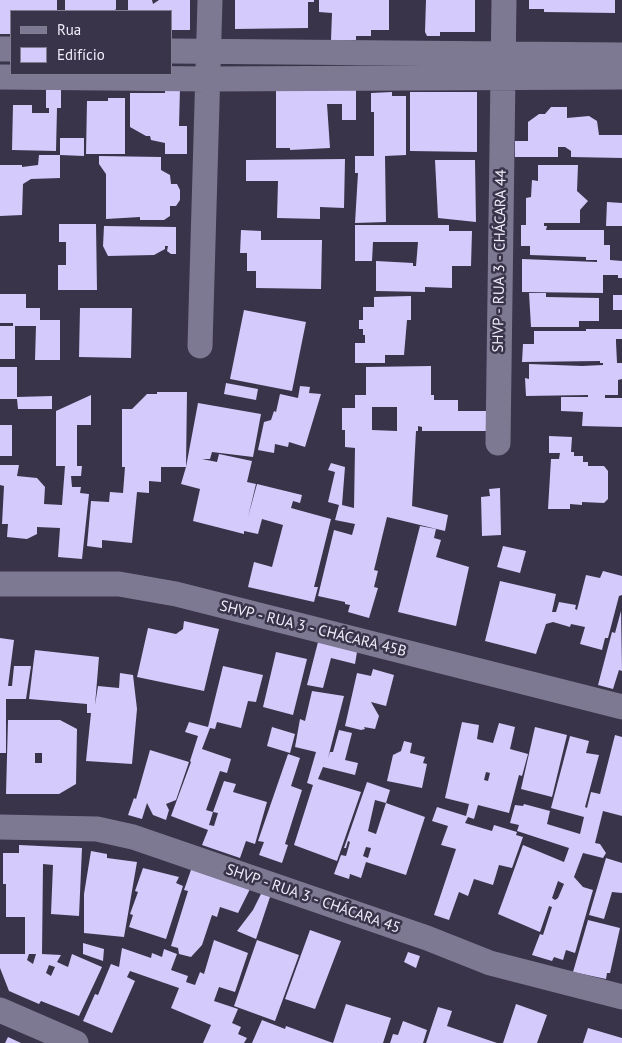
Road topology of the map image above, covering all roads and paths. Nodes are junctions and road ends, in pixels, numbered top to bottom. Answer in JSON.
{"nodes":[{"id":1,"x":210,"y":0,"type":"edge"},
{"id":2,"x":504,"y":0,"type":"edge"},
{"id":3,"x":172,"y":51,"type":"edge"},
{"id":4,"x":210,"y":51,"type":"junction"},
{"id":5,"x":503,"y":52,"type":"junction"},
{"id":6,"x":622,"y":55,"type":"edge"},
{"id":7,"x":0,"y":77,"type":"edge"},
{"id":8,"x":622,"y":77,"type":"edge"},
{"id":9,"x":208,"y":79,"type":"junction"},
{"id":10,"x":502,"y":79,"type":"junction"},
{"id":11,"x":200,"y":346,"type":"dead end"},
{"id":12,"x":498,"y":444,"type":"dead end"},
{"id":13,"x":0,"y":584,"type":"edge"},
{"id":14,"x":622,"y":707,"type":"edge"},
{"id":15,"x":0,"y":827,"type":"edge"},
{"id":16,"x":622,"y":997,"type":"edge"},
{"id":17,"x":0,"y":1010,"type":"edge"},
{"id":18,"x":76,"y":1043,"type":"edge"}],
"edges":[{"from":1,"to":4,"type":"street"},
{"from":2,"to":5,"type":"street","name":"SHVP - RUA 3 - CHÁCARA 44"},
{"from":3,"to":4,"type":"street"},
{"from":4,"to":5,"type":"street"},
{"from":4,"to":9,"type":"street"},
{"from":5,"to":6,"type":"street"},
{"from":5,"to":10,"type":"street","name":"SHVP - RUA 3 - CHÁCARA 44"},
{"from":7,"to":9,"type":"street"},
{"from":8,"to":10,"type":"street"},
{"from":9,"to":10,"type":"street"},
{"from":9,"to":11,"type":"street"},
{"from":10,"to":12,"type":"street","name":"SHVP - RUA 3 - CHÁCARA 44"},
{"from":13,"to":14,"type":"street","name":"SHVP - RUA 3 - CHÁCARA 45B"},
{"from":15,"to":16,"type":"street","name":"SHVP - RUA 3 - CHÁCARA 45"},
{"from":17,"to":18,"type":"street"}]}
